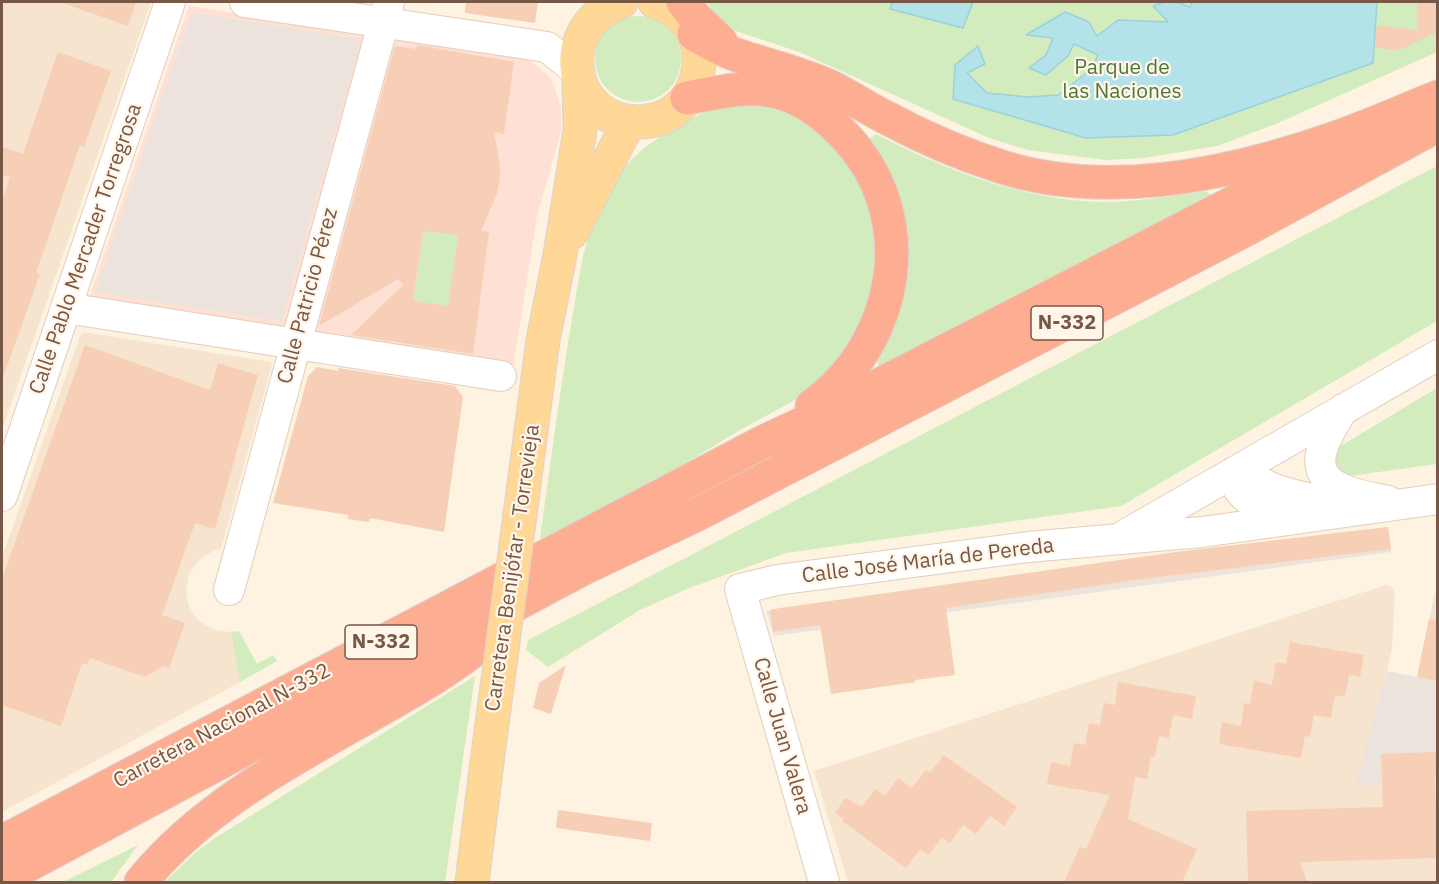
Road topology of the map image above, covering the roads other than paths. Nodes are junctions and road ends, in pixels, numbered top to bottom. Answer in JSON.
{"nodes":[{"id":1,"x":170,"y":2,"type":"edge"},
{"id":2,"x":245,"y":2,"type":"edge"},
{"id":3,"x":670,"y":3,"type":"edge"},
{"id":4,"x":609,"y":7,"type":"edge"},
{"id":5,"x":386,"y":12,"type":"edge"},
{"id":6,"x":694,"y":34,"type":"junction"},
{"id":7,"x":547,"y":47,"type":"junction"},
{"id":8,"x":742,"y":57,"type":"junction"},
{"id":9,"x":578,"y":76,"type":"junction"},
{"id":10,"x":1437,"y":97,"type":"edge"},
{"id":11,"x":687,"y":98,"type":"junction"},
{"id":12,"x":1437,"y":113,"type":"edge"},
{"id":13,"x":629,"y":122,"type":"junction"},
{"id":14,"x":1437,"y":125,"type":"edge"},
{"id":15,"x":560,"y":255,"type":"junction"},
{"id":16,"x":66,"y":308,"type":"junction"},
{"id":17,"x":295,"y":344,"type":"junction"},
{"id":18,"x":1437,"y":355,"type":"edge"},
{"id":19,"x":501,"y":376,"type":"dead end"},
{"id":20,"x":1343,"y":409,"type":"junction"},
{"id":21,"x":761,"y":443,"type":"junction"},
{"id":22,"x":1239,"y":469,"type":"junction"},
{"id":23,"x":2,"y":496,"type":"edge"},
{"id":24,"x":1437,"y":499,"type":"edge"},
{"id":25,"x":1393,"y":506,"type":"junction"},
{"id":26,"x":694,"y":516,"type":"junction"},
{"id":27,"x":1296,"y":520,"type":"junction"},
{"id":28,"x":1117,"y":539,"type":"junction"},
{"id":29,"x":740,"y":589,"type":"joint"},
{"id":30,"x":229,"y":590,"type":"dead end"},
{"id":31,"x":2,"y":842,"type":"edge"},
{"id":32,"x":2,"y":879,"type":"edge"},
{"id":33,"x":141,"y":882,"type":"edge"},
{"id":34,"x":472,"y":882,"type":"edge"},
{"id":35,"x":824,"y":882,"type":"edge"}],
"edges":[{"from":1,"to":16,"type":"street","name":"Calle Pablo Mercader Torregrosa"},
{"from":2,"to":5,"type":"street"},
{"from":3,"to":6,"type":"main road"},
{"from":3,"to":8,"type":"highway"},
{"from":4,"to":7,"type":"street"},
{"from":4,"to":9,"type":"main road","name":"Carretera Benijófar - Torrevieja"},
{"from":5,"to":7,"type":"street"},
{"from":5,"to":17,"type":"street","name":"Calle Patricio Pérez"},
{"from":6,"to":8,"type":"highway"},
{"from":6,"to":11,"type":"main road"},
{"from":7,"to":9,"type":"street"},
{"from":8,"to":10,"type":"highway"},
{"from":9,"to":13,"type":"main road"},
{"from":9,"to":15,"type":"main road","name":"Carretera Benijófar - Torrevieja"},
{"from":11,"to":13,"type":"main road"},
{"from":11,"to":21,"type":"highway"},
{"from":12,"to":21,"type":"highway","number":"N-332"},
{"from":13,"to":15,"type":"main road","name":"Carretera Benijófar - Torrevieja"},
{"from":14,"to":26,"type":"highway","number":"N-332"},
{"from":15,"to":34,"type":"main road","name":"Carretera Benijófar - Torrevieja","bridge":true},
{"from":16,"to":17,"type":"street"},
{"from":16,"to":23,"type":"street","name":"Calle Pablo Mercader Torregrosa"},
{"from":17,"to":19,"type":"street"},
{"from":17,"to":30,"type":"street","name":"Calle Patricio Pérez"},
{"from":18,"to":20,"type":"street","name":"Calle José María de Pereda"},
{"from":20,"to":22,"type":"street","name":"Calle José María de Pereda"},
{"from":20,"to":25,"type":"street","name":"Calle José María de Pereda"},
{"from":21,"to":31,"type":"highway","name":"Carretera Nacional N-332","number":"N-332"},
{"from":22,"to":25,"type":"street","name":"Calle José María de Pereda"},
{"from":22,"to":27,"type":"street","name":"Calle José María de Pereda"},
{"from":22,"to":28,"type":"street","name":"Calle José María de Pereda"},
{"from":24,"to":25,"type":"street","name":"Calle José María de Pereda"},
{"from":25,"to":27,"type":"street","name":"Calle José María de Pereda"},
{"from":26,"to":32,"type":"highway","number":"N-332"},
{"from":26,"to":33,"type":"highway"},
{"from":27,"to":28,"type":"street","name":"Calle José María de Pereda"},
{"from":28,"to":29,"type":"street","name":"Calle José María de Pereda"},
{"from":29,"to":35,"type":"street","name":"Calle Juan Valera"}]}
